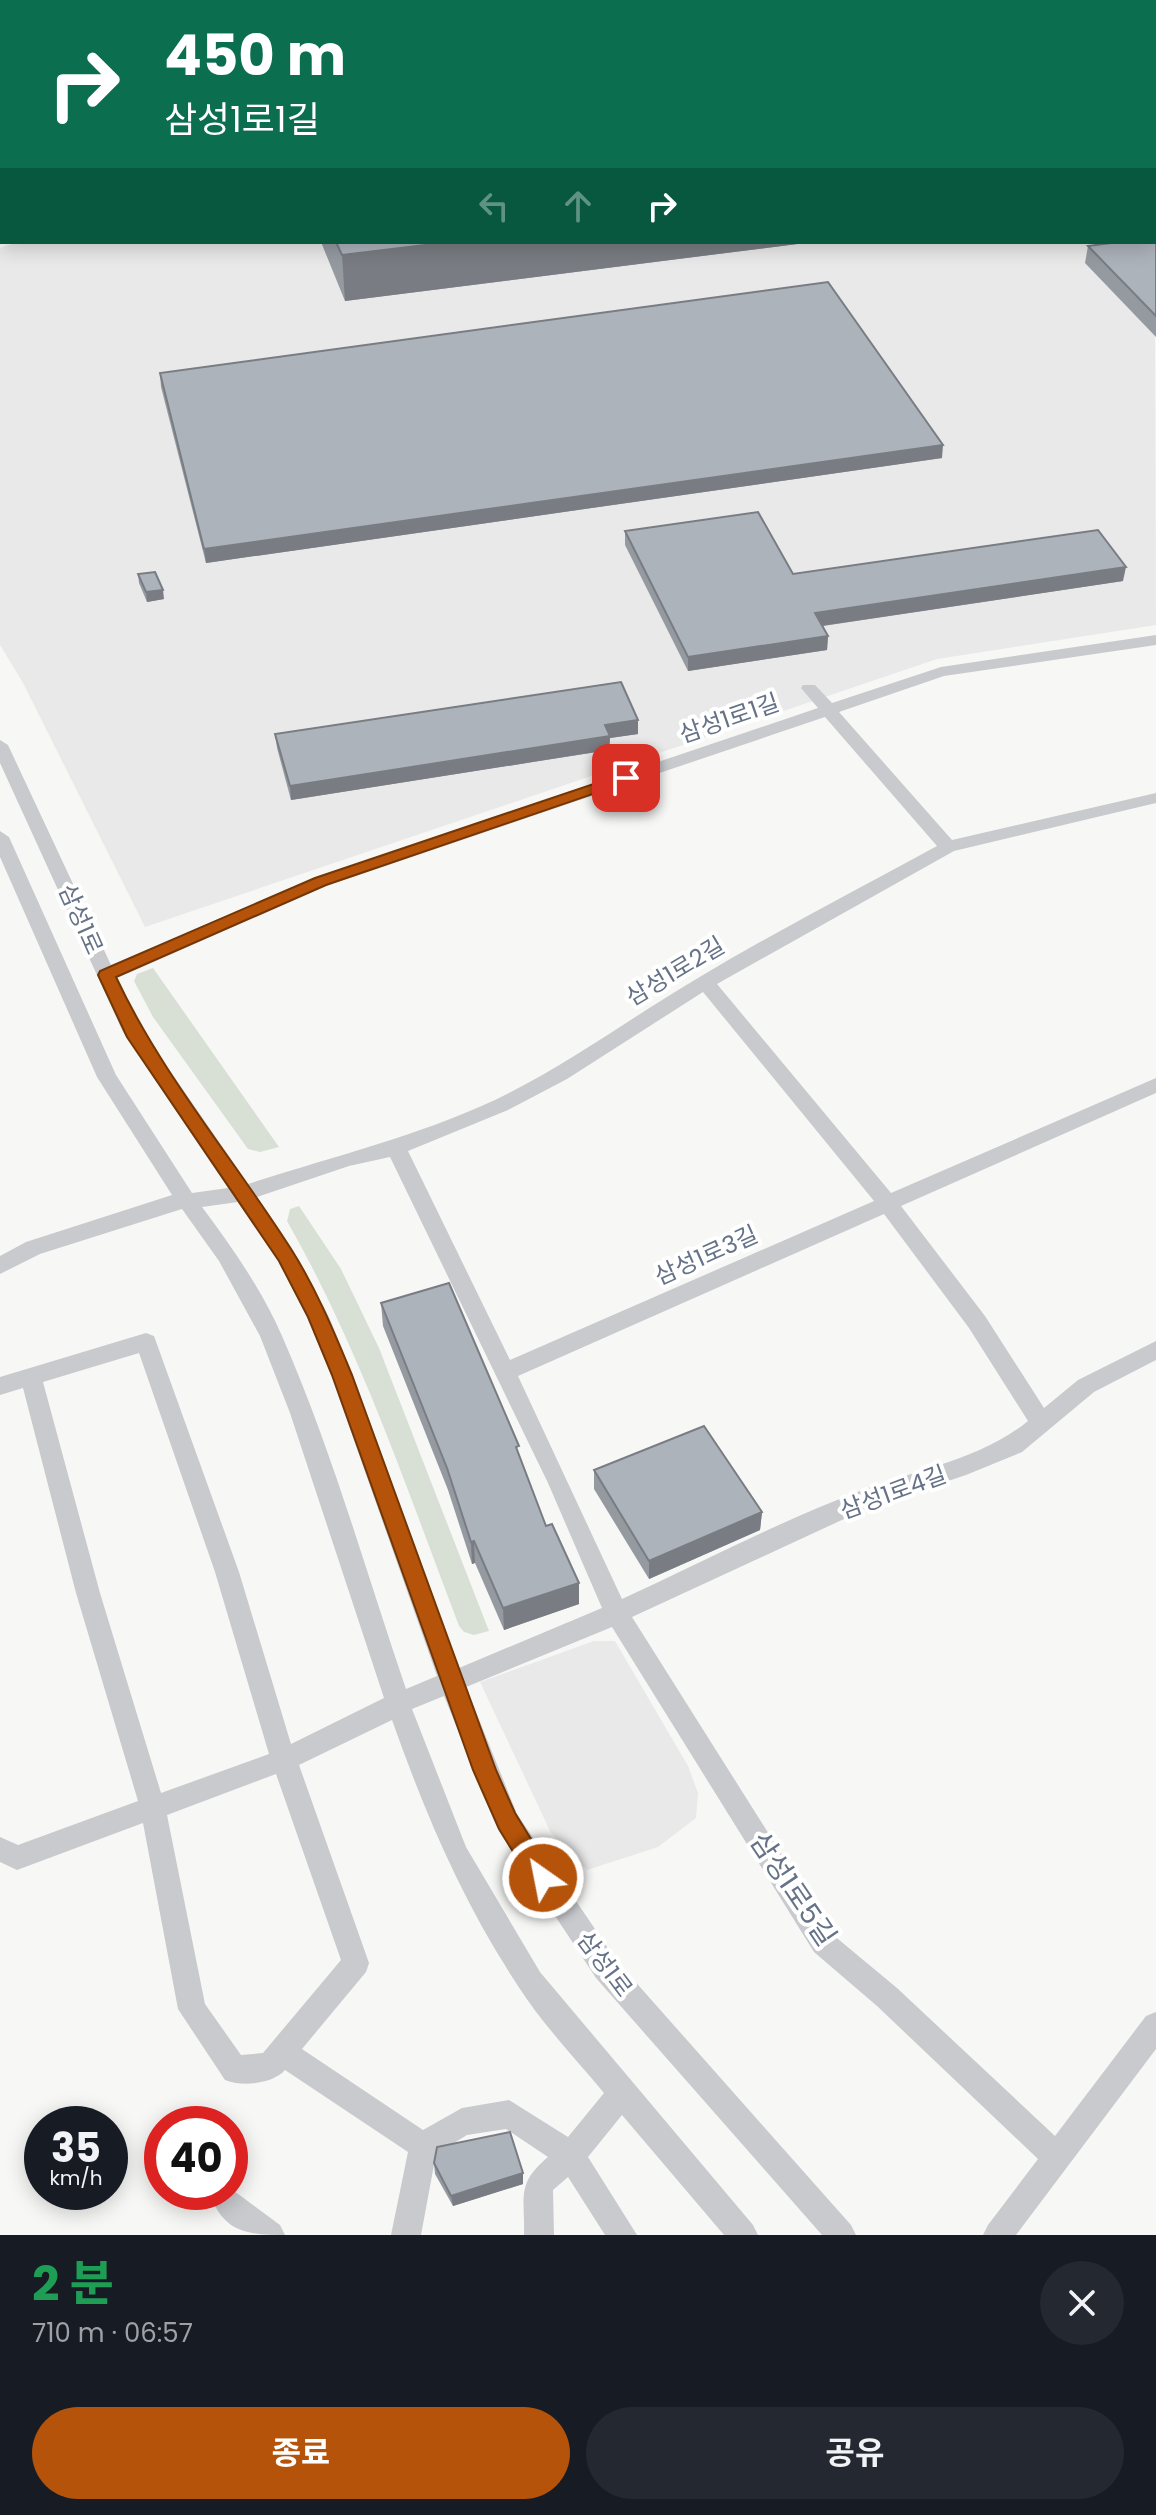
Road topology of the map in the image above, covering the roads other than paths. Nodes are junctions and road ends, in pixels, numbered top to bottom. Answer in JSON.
{"nodes":[{"id":1,"x":1156,"y":640,"type":"edge"},
{"id":2,"x":809,"y":688,"type":"dead end"},
{"id":3,"x":830,"y":709,"type":"junction"},
{"id":4,"x":0,"y":745,"type":"edge"},
{"id":5,"x":1156,"y":798,"type":"edge"},
{"id":6,"x":0,"y":837,"type":"edge"},
{"id":7,"x":948,"y":847,"type":"junction"},
{"id":8,"x":106,"y":975,"type":"junction"},
{"id":9,"x":705,"y":982,"type":"junction"},
{"id":10,"x":1156,"y":1085,"type":"edge"},
{"id":11,"x":396,"y":1148,"type":"junction"},
{"id":12,"x":234,"y":1194,"type":"junction"},
{"id":13,"x":186,"y":1200,"type":"junction"},
{"id":14,"x":888,"y":1204,"type":"junction"},
{"id":15,"x":0,"y":1266,"type":"edge"},
{"id":16,"x":1156,"y":1350,"type":"edge"},
{"id":17,"x":505,"y":1372,"type":"junction"},
{"id":18,"x":31,"y":1377,"type":"junction"},
{"id":19,"x":0,"y":1386,"type":"edge"},
{"id":20,"x":1041,"y":1422,"type":"junction"},
{"id":21,"x":616,"y":1612,"type":"junction"},
{"id":22,"x":452,"y":1681,"type":"junction"},
{"id":23,"x":398,"y":1703,"type":"junction"},
{"id":24,"x":286,"y":1759,"type":"junction"},
{"id":25,"x":153,"y":1808,"type":"junction"},
{"id":26,"x":0,"y":1849,"type":"edge"},
{"id":27,"x":1156,"y":2026,"type":"edge"},
{"id":28,"x":282,"y":2052,"type":"junction"},
{"id":29,"x":623,"y":2095,"type":"junction"},
{"id":30,"x":423,"y":2146,"type":"junction"},
{"id":31,"x":571,"y":2156,"type":"junction"},
{"id":32,"x":1056,"y":2156,"type":"junction"},
{"id":33,"x":238,"y":2210,"type":"edge"},
{"id":34,"x":270,"y":2235,"type":"edge"},
{"id":35,"x":406,"y":2235,"type":"edge"},
{"id":36,"x":539,"y":2235,"type":"edge"},
{"id":37,"x":622,"y":2235,"type":"edge"},
{"id":38,"x":743,"y":2235,"type":"edge"},
{"id":39,"x":841,"y":2235,"type":"edge"},
{"id":40,"x":998,"y":2235,"type":"edge"}],
"edges":[{"from":1,"to":3,"type":"street","name":"삼성1로1길"},
{"from":2,"to":3,"type":"street"},
{"from":3,"to":7,"type":"street"},
{"from":3,"to":8,"type":"street","name":"삼성1로1길"},
{"from":4,"to":8,"type":"street","name":"삼성1로"},
{"from":5,"to":7,"type":"street","name":"삼성1로2길"},
{"from":6,"to":13,"type":"street","name":"삼성1로"},
{"from":7,"to":9,"type":"street","name":"삼성1로2길"},
{"from":8,"to":12,"type":"street","name":"삼성1로"},
{"from":9,"to":11,"type":"street","name":"삼성1로2길"},
{"from":9,"to":14,"type":"street"},
{"from":10,"to":14,"type":"street","name":"삼성1로3길"},
{"from":11,"to":12,"type":"street","name":"삼성1로2길"},
{"from":11,"to":17,"type":"street"},
{"from":12,"to":13,"type":"street","name":"삼성1로2길"},
{"from":12,"to":22,"type":"street","name":"삼성1로"},
{"from":13,"to":15,"type":"street","name":"삼성1로2길"},
{"from":13,"to":23,"type":"street","name":"삼성1로"},
{"from":14,"to":17,"type":"street","name":"삼성1로3길"},
{"from":14,"to":20,"type":"street"},
{"from":16,"to":20,"type":"street","name":"삼성1로4길"},
{"from":17,"to":21,"type":"street"},
{"from":18,"to":19,"type":"street"},
{"from":18,"to":24,"type":"street"},
{"from":18,"to":25,"type":"street"},
{"from":20,"to":21,"type":"street","name":"삼성1로4길"},
{"from":21,"to":22,"type":"street","name":"삼성1로4길"},
{"from":21,"to":32,"type":"street","name":"삼성1로5길"},
{"from":22,"to":23,"type":"street","name":"삼성1로4길"},
{"from":22,"to":39,"type":"street","name":"삼성1로"},
{"from":23,"to":24,"type":"street","name":"삼성1로4길"},
{"from":23,"to":29,"type":"street","name":"삼성1로"},
{"from":24,"to":25,"type":"street","name":"삼성1로4길"},
{"from":24,"to":28,"type":"street"},
{"from":25,"to":26,"type":"street","name":"삼성1로4길"},
{"from":25,"to":28,"type":"street"},
{"from":27,"to":32,"type":"street"},
{"from":28,"to":30,"type":"street"},
{"from":29,"to":31,"type":"street"},
{"from":29,"to":38,"type":"street","name":"삼성1로"},
{"from":30,"to":31,"type":"street"},
{"from":30,"to":35,"type":"street"},
{"from":31,"to":36,"type":"street"},
{"from":31,"to":37,"type":"street"},
{"from":32,"to":40,"type":"street"},
{"from":33,"to":34,"type":"street"}]}
